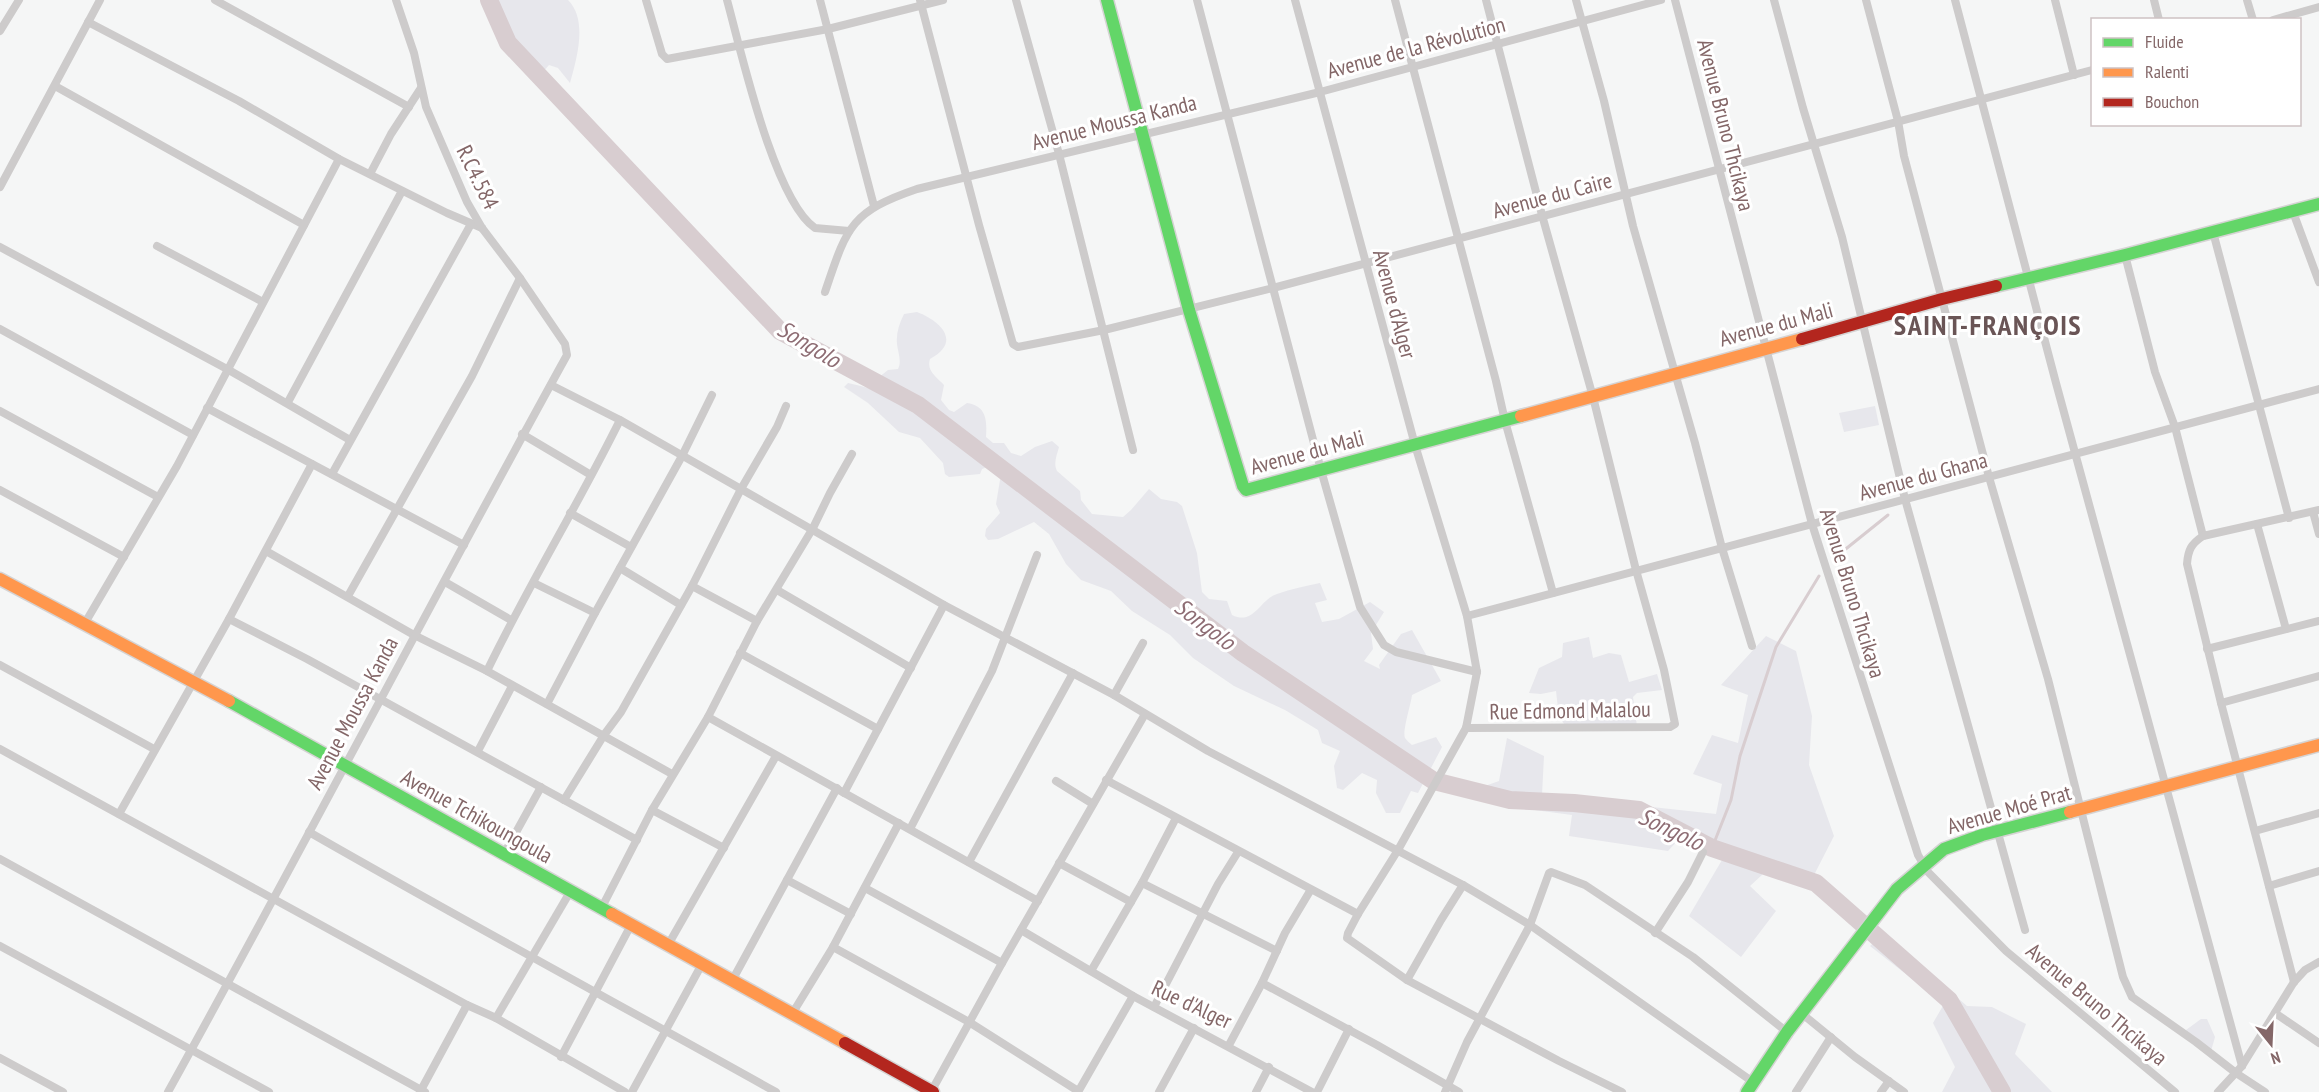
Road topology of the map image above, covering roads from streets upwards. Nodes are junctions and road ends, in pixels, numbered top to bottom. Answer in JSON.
{"nodes":[{"id":1,"x":19,"y":0,"type":"edge"},
{"id":2,"x":100,"y":0,"type":"edge"},
{"id":3,"x":215,"y":0,"type":"edge"},
{"id":4,"x":396,"y":0,"type":"edge"},
{"id":5,"x":646,"y":0,"type":"edge"},
{"id":6,"x":727,"y":0,"type":"edge"},
{"id":7,"x":820,"y":0,"type":"edge"},
{"id":8,"x":943,"y":0,"type":"edge"},
{"id":9,"x":1016,"y":0,"type":"edge"},
{"id":10,"x":1107,"y":0,"type":"edge"},
{"id":11,"x":1197,"y":0,"type":"edge"},
{"id":12,"x":1294,"y":0,"type":"edge"},
{"id":13,"x":1395,"y":0,"type":"edge"},
{"id":14,"x":1486,"y":0,"type":"edge"},
{"id":15,"x":1576,"y":0,"type":"edge"},
{"id":16,"x":1661,"y":0,"type":"edge"},
{"id":17,"x":1676,"y":0,"type":"edge"},
{"id":18,"x":1773,"y":0,"type":"edge"},
{"id":19,"x":1866,"y":0,"type":"edge"},
{"id":20,"x":1955,"y":0,"type":"edge"},
{"id":21,"x":2055,"y":0,"type":"edge"},
{"id":22,"x":2154,"y":0,"type":"edge"},
{"id":23,"x":2247,"y":0,"type":"edge"},
{"id":24,"x":920,"y":3,"type":"edge"},
{"id":25,"x":2319,"y":7,"type":"edge"},
{"id":26,"x":2158,"y":18,"type":"edge"},
{"id":27,"x":2252,"y":18,"type":"edge"},
{"id":28,"x":2280,"y":18,"type":"edge"},
{"id":29,"x":1582,"y":21,"type":"junction"},
{"id":30,"x":88,"y":22,"type":"junction"},
{"id":31,"x":828,"y":29,"type":"junction"},
{"id":32,"x":0,"y":31,"type":"edge"},
{"id":33,"x":1497,"y":44,"type":"junction"},
{"id":34,"x":740,"y":46,"type":"junction"},
{"id":35,"x":1413,"y":67,"type":"junction"},
{"id":36,"x":2091,"y":70,"type":"edge"},
{"id":37,"x":2074,"y":75,"type":"junction"},
{"id":38,"x":55,"y":86,"type":"junction"},
{"id":39,"x":421,"y":88,"type":"junction"},
{"id":40,"x":1320,"y":92,"type":"junction"},
{"id":41,"x":1982,"y":100,"type":"junction"},
{"id":42,"x":409,"y":107,"type":"junction"},
{"id":43,"x":1226,"y":114,"type":"junction"},
{"id":44,"x":1898,"y":121,"type":"junction"},
{"id":45,"x":1144,"y":134,"type":"junction"},
{"id":46,"x":1814,"y":142,"type":"junction"},
{"id":47,"x":1059,"y":154,"type":"junction"},
{"id":48,"x":339,"y":159,"type":"junction"},
{"id":49,"x":1719,"y":170,"type":"junction"},
{"id":50,"x":370,"y":174,"type":"junction"},
{"id":51,"x":967,"y":177,"type":"junction"},
{"id":52,"x":0,"y":187,"type":"edge"},
{"id":53,"x":402,"y":190,"type":"junction"},
{"id":54,"x":1627,"y":194,"type":"junction"},
{"id":55,"x":2319,"y":204,"type":"edge"},
{"id":56,"x":874,"y":206,"type":"junction"},
{"id":57,"x":2293,"y":212,"type":"junction"},
{"id":58,"x":1542,"y":215,"type":"junction"},
{"id":59,"x":471,"y":224,"type":"junction"},
{"id":60,"x":304,"y":225,"type":"junction"},
{"id":61,"x":482,"y":228,"type":"junction"},
{"id":62,"x":849,"y":231,"type":"junction"},
{"id":63,"x":2213,"y":232,"type":"junction"},
{"id":64,"x":1458,"y":238,"type":"junction"},
{"id":65,"x":157,"y":246,"type":"dead end"},
{"id":66,"x":0,"y":247,"type":"edge"},
{"id":67,"x":2125,"y":255,"type":"junction"},
{"id":68,"x":1366,"y":264,"type":"junction"},
{"id":69,"x":520,"y":278,"type":"junction"},
{"id":70,"x":2029,"y":278,"type":"junction"},
{"id":71,"x":2319,"y":282,"type":"edge"},
{"id":72,"x":1273,"y":288,"type":"junction"},
{"id":73,"x":825,"y":292,"type":"dead end"},
{"id":74,"x":1942,"y":299,"type":"junction"},
{"id":75,"x":263,"y":302,"type":"junction"},
{"id":76,"x":1189,"y":310,"type":"junction"},
{"id":77,"x":1864,"y":322,"type":"junction"},
{"id":78,"x":0,"y":329,"type":"edge"},
{"id":79,"x":1104,"y":330,"type":"junction"},
{"id":80,"x":1766,"y":349,"type":"junction"},
{"id":81,"x":567,"y":350,"type":"joint"},
{"id":82,"x":227,"y":369,"type":"junction"},
{"id":83,"x":1675,"y":373,"type":"junction"},
{"id":84,"x":551,"y":385,"type":"junction"},
{"id":85,"x":2319,"y":389,"type":"edge"},
{"id":86,"x":712,"y":395,"type":"dead end"},
{"id":87,"x":1593,"y":397,"type":"junction"},
{"id":88,"x":288,"y":402,"type":"junction"},
{"id":89,"x":2260,"y":405,"type":"junction"},
{"id":90,"x":786,"y":406,"type":"dead end"},
{"id":91,"x":207,"y":408,"type":"junction"},
{"id":92,"x":0,"y":411,"type":"edge"},
{"id":93,"x":620,"y":420,"type":"junction"},
{"id":94,"x":1505,"y":420,"type":"junction"},
{"id":95,"x":2175,"y":427,"type":"junction"},
{"id":96,"x":522,"y":434,"type":"junction"},
{"id":97,"x":193,"y":435,"type":"junction"},
{"id":98,"x":350,"y":440,"type":"junction"},
{"id":99,"x":1415,"y":445,"type":"junction"},
{"id":100,"x":1134,"y":450,"type":"dead end"},
{"id":101,"x":852,"y":454,"type":"dead end"},
{"id":102,"x":2075,"y":454,"type":"junction"},
{"id":103,"x":682,"y":456,"type":"junction"},
{"id":104,"x":312,"y":464,"type":"junction"},
{"id":105,"x":1321,"y":470,"type":"junction"},
{"id":106,"x":332,"y":474,"type":"junction"},
{"id":107,"x":591,"y":475,"type":"junction"},
{"id":108,"x":1989,"y":477,"type":"junction"},
{"id":109,"x":741,"y":489,"type":"junction"},
{"id":110,"x":0,"y":490,"type":"edge"},
{"id":111,"x":158,"y":497,"type":"junction"},
{"id":112,"x":1905,"y":499,"type":"junction"},
{"id":113,"x":396,"y":510,"type":"junction"},
{"id":114,"x":2316,"y":511,"type":"edge"},
{"id":115,"x":570,"y":513,"type":"junction"},
{"id":116,"x":2289,"y":518,"type":"junction"},
{"id":117,"x":1812,"y":524,"type":"junction"},
{"id":118,"x":2257,"y":524,"type":"junction"},
{"id":119,"x":813,"y":528,"type":"junction"},
{"id":120,"x":2319,"y":534,"type":"edge"},
{"id":121,"x":2203,"y":536,"type":"junction"},
{"id":122,"x":464,"y":545,"type":"junction"},
{"id":123,"x":631,"y":547,"type":"junction"},
{"id":124,"x":1722,"y":548,"type":"junction"},
{"id":125,"x":266,"y":551,"type":"junction"},
{"id":126,"x":1037,"y":555,"type":"dead end"},
{"id":127,"x":124,"y":557,"type":"junction"},
{"id":128,"x":620,"y":568,"type":"junction"},
{"id":129,"x":1636,"y":570,"type":"junction"},
{"id":130,"x":0,"y":579,"type":"edge"},
{"id":131,"x":445,"y":582,"type":"junction"},
{"id":132,"x":534,"y":583,"type":"junction"},
{"id":133,"x":692,"y":586,"type":"junction"},
{"id":134,"x":777,"y":590,"type":"junction"},
{"id":135,"x":1553,"y":593,"type":"junction"},
{"id":136,"x":348,"y":596,"type":"junction"},
{"id":137,"x":681,"y":605,"type":"junction"},
{"id":138,"x":944,"y":605,"type":"junction"},
{"id":139,"x":595,"y":613,"type":"junction"},
{"id":140,"x":1467,"y":616,"type":"junction"},
{"id":141,"x":229,"y":619,"type":"junction"},
{"id":142,"x":512,"y":620,"type":"junction"},
{"id":143,"x":757,"y":621,"type":"junction"},
{"id":144,"x":2319,"y":621,"type":"edge"},
{"id":145,"x":85,"y":623,"type":"junction"},
{"id":146,"x":2286,"y":629,"type":"junction"},
{"id":147,"x":414,"y":635,"type":"junction"},
{"id":148,"x":1006,"y":637,"type":"junction"},
{"id":149,"x":1143,"y":643,"type":"dead end"},
{"id":150,"x":1752,"y":646,"type":"dead end"},
{"id":151,"x":2207,"y":649,"type":"junction"},
{"id":152,"x":740,"y":653,"type":"junction"},
{"id":153,"x":0,"y":665,"type":"edge"},
{"id":154,"x":911,"y":668,"type":"junction"},
{"id":155,"x":487,"y":671,"type":"junction"},
{"id":156,"x":1477,"y":672,"type":"junction"},
{"id":157,"x":1073,"y":673,"type":"junction"},
{"id":158,"x":2319,"y":676,"type":"edge"},
{"id":159,"x":194,"y":682,"type":"junction"},
{"id":160,"x":512,"y":686,"type":"junction"},
{"id":161,"x":1114,"y":695,"type":"junction"},
{"id":162,"x":380,"y":699,"type":"junction"},
{"id":163,"x":2221,"y":703,"type":"junction"},
{"id":164,"x":547,"y":704,"type":"junction"},
{"id":165,"x":1145,"y":714,"type":"junction"},
{"id":166,"x":708,"y":717,"type":"junction"},
{"id":167,"x":1466,"y":728,"type":"junction"},
{"id":168,"x":878,"y":729,"type":"junction"},
{"id":169,"x":604,"y":735,"type":"junction"},
{"id":170,"x":2319,"y":745,"type":"edge"},
{"id":171,"x":0,"y":749,"type":"edge"},
{"id":172,"x":154,"y":749,"type":"junction"},
{"id":173,"x":478,"y":751,"type":"junction"},
{"id":174,"x":776,"y":756,"type":"junction"},
{"id":175,"x":344,"y":766,"type":"junction"},
{"id":176,"x":2238,"y":767,"type":"junction"},
{"id":177,"x":672,"y":774,"type":"junction"},
{"id":178,"x":1107,"y":780,"type":"junction"},
{"id":179,"x":1056,"y":781,"type":"dead end"},
{"id":180,"x":541,"y":787,"type":"junction"},
{"id":181,"x":2166,"y":788,"type":"junction"},
{"id":182,"x":840,"y":791,"type":"junction"},
{"id":183,"x":564,"y":800,"type":"junction"},
{"id":184,"x":1093,"y":804,"type":"junction"},
{"id":185,"x":652,"y":810,"type":"junction"},
{"id":186,"x":2081,"y":810,"type":"junction"},
{"id":187,"x":2319,"y":813,"type":"edge"},
{"id":188,"x":119,"y":814,"type":"junction"},
{"id":189,"x":1176,"y":818,"type":"junction"},
{"id":190,"x":899,"y":823,"type":"junction"},
{"id":191,"x":910,"y":829,"type":"junction"},
{"id":192,"x":2255,"y":831,"type":"junction"},
{"id":193,"x":309,"y":832,"type":"junction"},
{"id":194,"x":1997,"y":832,"type":"junction"},
{"id":195,"x":637,"y":840,"type":"junction"},
{"id":196,"x":724,"y":848,"type":"junction"},
{"id":197,"x":1398,"y":850,"type":"junction"},
{"id":198,"x":1238,"y":852,"type":"junction"},
{"id":199,"x":1703,"y":852,"type":"dead end"},
{"id":200,"x":504,"y":854,"type":"junction"},
{"id":201,"x":0,"y":859,"type":"edge"},
{"id":202,"x":969,"y":862,"type":"junction"},
{"id":203,"x":1059,"y":863,"type":"junction"},
{"id":204,"x":1923,"y":866,"type":"junction"},
{"id":205,"x":2319,"y":871,"type":"edge"},
{"id":206,"x":787,"y":880,"type":"junction"},
{"id":207,"x":1142,"y":883,"type":"junction"},
{"id":208,"x":1463,"y":885,"type":"junction"},
{"id":209,"x":2269,"y":886,"type":"junction"},
{"id":210,"x":865,"y":888,"type":"junction"},
{"id":211,"x":1310,"y":891,"type":"junction"},
{"id":212,"x":570,"y":892,"type":"junction"},
{"id":213,"x":275,"y":900,"type":"junction"},
{"id":214,"x":1038,"y":902,"type":"junction"},
{"id":215,"x":1131,"y":903,"type":"junction"},
{"id":216,"x":601,"y":909,"type":"junction"},
{"id":217,"x":851,"y":914,"type":"junction"},
{"id":218,"x":1358,"y":914,"type":"junction"},
{"id":219,"x":1203,"y":915,"type":"junction"},
{"id":220,"x":631,"y":925,"type":"junction"},
{"id":221,"x":1530,"y":925,"type":"junction"},
{"id":222,"x":1021,"y":930,"type":"junction"},
{"id":223,"x":2025,"y":930,"type":"dead end"},
{"id":224,"x":1654,"y":933,"type":"junction"},
{"id":225,"x":668,"y":945,"type":"junction"},
{"id":226,"x":0,"y":946,"type":"edge"},
{"id":227,"x":833,"y":947,"type":"junction"},
{"id":228,"x":1277,"y":951,"type":"junction"},
{"id":229,"x":531,"y":957,"type":"junction"},
{"id":230,"x":2319,"y":962,"type":"edge"},
{"id":231,"x":1002,"y":963,"type":"junction"},
{"id":232,"x":702,"y":964,"type":"junction"},
{"id":233,"x":1090,"y":971,"type":"junction"},
{"id":234,"x":733,"y":980,"type":"junction"},
{"id":235,"x":1407,"y":980,"type":"junction"},
{"id":236,"x":2294,"y":982,"type":"junction"},
{"id":237,"x":227,"y":983,"type":"junction"},
{"id":238,"x":1262,"y":983,"type":"junction"},
{"id":239,"x":595,"y":992,"type":"junction"},
{"id":240,"x":1133,"y":996,"type":"junction"},
{"id":241,"x":467,"y":1005,"type":"junction"},
{"id":242,"x":1154,"y":1007,"type":"junction"},
{"id":243,"x":1801,"y":1013,"type":"junction"},
{"id":244,"x":2275,"y":1013,"type":"junction"},
{"id":245,"x":792,"y":1014,"type":"junction"},
{"id":246,"x":495,"y":1018,"type":"junction"},
{"id":247,"x":1480,"y":1018,"type":"junction"},
{"id":248,"x":969,"y":1022,"type":"junction"},
{"id":249,"x":1194,"y":1028,"type":"junction"},
{"id":250,"x":1349,"y":1029,"type":"junction"},
{"id":251,"x":667,"y":1030,"type":"junction"},
{"id":252,"x":1787,"y":1032,"type":"junction"},
{"id":253,"x":1831,"y":1037,"type":"junction"},
{"id":254,"x":2319,"y":1043,"type":"edge"},
{"id":255,"x":1229,"y":1045,"type":"junction"},
{"id":256,"x":191,"y":1050,"type":"junction"},
{"id":257,"x":561,"y":1057,"type":"junction"},
{"id":258,"x":0,"y":1058,"type":"edge"},
{"id":259,"x":1269,"y":1067,"type":"junction"},
{"id":260,"x":2239,"y":1070,"type":"junction"},
{"id":261,"x":1889,"y":1081,"type":"junction"},
{"id":262,"x":1750,"y":1087,"type":"edge"},
{"id":263,"x":1446,"y":1089,"type":"edge"},
{"id":264,"x":422,"y":1091,"type":"edge"},
{"id":265,"x":1078,"y":1091,"type":"edge"},
{"id":266,"x":63,"y":1092,"type":"edge"},
{"id":267,"x":168,"y":1092,"type":"edge"},
{"id":268,"x":269,"y":1092,"type":"edge"},
{"id":269,"x":625,"y":1092,"type":"edge"},
{"id":270,"x":632,"y":1092,"type":"edge"},
{"id":271,"x":776,"y":1092,"type":"edge"},
{"id":272,"x":932,"y":1092,"type":"edge"},
{"id":273,"x":1159,"y":1092,"type":"edge"},
{"id":274,"x":1256,"y":1092,"type":"edge"},
{"id":275,"x":1312,"y":1092,"type":"edge"},
{"id":276,"x":1317,"y":1092,"type":"edge"},
{"id":277,"x":1458,"y":1092,"type":"edge"},
{"id":278,"x":1622,"y":1092,"type":"edge"},
{"id":279,"x":1796,"y":1092,"type":"edge"},
{"id":280,"x":1881,"y":1092,"type":"edge"},
{"id":281,"x":1904,"y":1092,"type":"edge"},
{"id":282,"x":2175,"y":1092,"type":"edge"},
{"id":283,"x":2218,"y":1092,"type":"edge"},
{"id":284,"x":2265,"y":1092,"type":"edge"}],
"edges":[{"from":1,"to":32,"type":"street"},
{"from":2,"to":30,"type":"street"},
{"from":3,"to":42,"type":"street"},
{"from":4,"to":39,"type":"street","name":"R.C4.584"},
{"from":5,"to":34,"type":"street"},
{"from":6,"to":34,"type":"street"},
{"from":7,"to":31,"type":"street"},
{"from":8,"to":24,"type":"street"},
{"from":9,"to":47,"type":"street"},
{"from":10,"to":45,"type":"street"},
{"from":11,"to":43,"type":"street"},
{"from":12,"to":40,"type":"street","name":"Avenue d'Alger"},
{"from":13,"to":35,"type":"street"},
{"from":14,"to":33,"type":"street"},
{"from":15,"to":29,"type":"street"},
{"from":16,"to":29,"type":"street","name":"Avenue de la Révolution"},
{"from":17,"to":49,"type":"street","name":"Avenue Bruno Thcikaya"},
{"from":18,"to":46,"type":"street"},
{"from":19,"to":44,"type":"street"},
{"from":20,"to":41,"type":"street"},
{"from":21,"to":37,"type":"street"},
{"from":22,"to":26,"type":"street"},
{"from":23,"to":27,"type":"street"},
{"from":24,"to":31,"type":"street"},
{"from":24,"to":51,"type":"street"},
{"from":25,"to":28,"type":"street"},
{"from":29,"to":33,"type":"street","name":"Avenue de la Révolution"},
{"from":29,"to":54,"type":"street"},
{"from":30,"to":38,"type":"street"},
{"from":30,"to":48,"type":"street"},
{"from":31,"to":34,"type":"street"},
{"from":31,"to":56,"type":"street"},
{"from":33,"to":35,"type":"street","name":"Avenue de la Révolution"},
{"from":33,"to":58,"type":"street"},
{"from":34,"to":62,"type":"street"},
{"from":35,"to":40,"type":"street","name":"Avenue de la Révolution"},
{"from":35,"to":64,"type":"street"},
{"from":36,"to":37,"type":"street","name":"Avenue du Caire"},
{"from":37,"to":41,"type":"street","name":"Avenue du Caire"},
{"from":38,"to":52,"type":"street"},
{"from":38,"to":60,"type":"street"},
{"from":39,"to":42,"type":"street"},
{"from":39,"to":61,"type":"street","name":"R.C4.584"},
{"from":40,"to":43,"type":"street","name":"Avenue Moussa Kanda"},
{"from":40,"to":68,"type":"street","name":"Avenue d'Alger"},
{"from":41,"to":44,"type":"street","name":"Avenue du Caire"},
{"from":41,"to":70,"type":"street"},
{"from":42,"to":50,"type":"street"},
{"from":43,"to":45,"type":"street","name":"Avenue Moussa Kanda"},
{"from":43,"to":72,"type":"street"},
{"from":44,"to":46,"type":"street","name":"Avenue du Caire"},
{"from":44,"to":74,"type":"street"},
{"from":45,"to":47,"type":"street","name":"Avenue Moussa Kanda"},
{"from":45,"to":76,"type":"street"},
{"from":46,"to":49,"type":"street","name":"Avenue du Caire"},
{"from":46,"to":77,"type":"street"},
{"from":47,"to":51,"type":"street","name":"Avenue Moussa Kanda"},
{"from":47,"to":79,"type":"street"},
{"from":48,"to":50,"type":"street"},
{"from":48,"to":60,"type":"street"},
{"from":49,"to":54,"type":"street","name":"Avenue du Caire"},
{"from":49,"to":80,"type":"street","name":"Avenue Bruno Thcikaya"},
{"from":50,"to":53,"type":"street"},
{"from":51,"to":56,"type":"street","name":"Avenue Moussa Kanda"},
{"from":51,"to":79,"type":"street","name":"Avenue du Caire"},
{"from":53,"to":59,"type":"street"},
{"from":53,"to":88,"type":"street"},
{"from":54,"to":58,"type":"street","name":"Avenue du Caire"},
{"from":54,"to":83,"type":"street"},
{"from":55,"to":57,"type":"street","name":"Avenue du Mali"},
{"from":56,"to":62,"type":"street"},
{"from":57,"to":63,"type":"street","name":"Avenue du Mali"},
{"from":57,"to":71,"type":"street"},
{"from":58,"to":64,"type":"street","name":"Avenue du Caire"},
{"from":58,"to":87,"type":"street"},
{"from":59,"to":61,"type":"street"},
{"from":59,"to":98,"type":"street"},
{"from":60,"to":75,"type":"street"},
{"from":61,"to":69,"type":"street","name":"R.C4.584"},
{"from":62,"to":73,"type":"street"},
{"from":63,"to":67,"type":"street","name":"Avenue du Mali"},
{"from":63,"to":89,"type":"street"},
{"from":64,"to":68,"type":"street","name":"Avenue du Caire"},
{"from":64,"to":94,"type":"street"},
{"from":65,"to":75,"type":"street"},
{"from":66,"to":82,"type":"street"},
{"from":67,"to":70,"type":"street","name":"Avenue du Mali"},
{"from":67,"to":95,"type":"street"},
{"from":68,"to":72,"type":"street","name":"Avenue du Caire"},
{"from":68,"to":99,"type":"street","name":"Avenue d'Alger"},
{"from":69,"to":81,"type":"street","name":"R.C4.584"},
{"from":69,"to":113,"type":"street"},
{"from":70,"to":74,"type":"street","name":"Avenue du Mali"},
{"from":70,"to":102,"type":"street"},
{"from":72,"to":76,"type":"street","name":"Avenue du Caire"},
{"from":72,"to":105,"type":"street"},
{"from":74,"to":77,"type":"street","name":"Avenue du Mali"},
{"from":74,"to":108,"type":"street"},
{"from":75,"to":82,"type":"street"},
{"from":76,"to":79,"type":"street","name":"Avenue du Caire"},
{"from":76,"to":105,"type":"street","name":"Avenue du Mali"},
{"from":77,"to":80,"type":"street","name":"Avenue du Mali"},
{"from":77,"to":112,"type":"street"},
{"from":78,"to":97,"type":"street"},
{"from":79,"to":100,"type":"street"},
{"from":80,"to":83,"type":"street","name":"Avenue du Mali"},
{"from":80,"to":117,"type":"street","name":"Avenue Bruno Thcikaya"},
{"from":81,"to":84,"type":"street","name":"Avenue Moussa Kanda"},
{"from":82,"to":88,"type":"street"},
{"from":82,"to":91,"type":"street"},
{"from":83,"to":87,"type":"street","name":"Avenue du Mali"},
{"from":83,"to":124,"type":"street"},
{"from":84,"to":93,"type":"street"},
{"from":84,"to":96,"type":"street","name":"Avenue Moussa Kanda"},
{"from":85,"to":89,"type":"street","name":"Avenue du Ghana"},
{"from":86,"to":103,"type":"street"},
{"from":87,"to":94,"type":"street","name":"Avenue du Mali"},
{"from":87,"to":129,"type":"street"},
{"from":88,"to":98,"type":"street"},
{"from":89,"to":95,"type":"street","name":"Avenue du Ghana"},
{"from":89,"to":116,"type":"street"},
{"from":90,"to":109,"type":"street"},
{"from":91,"to":97,"type":"street"},
{"from":91,"to":104,"type":"street"},
{"from":92,"to":111,"type":"street"},
{"from":93,"to":103,"type":"street"},
{"from":93,"to":107,"type":"street"},
{"from":94,"to":99,"type":"street","name":"Avenue du Mali"},
{"from":94,"to":135,"type":"street"},
{"from":95,"to":102,"type":"street","name":"Avenue du Ghana"},
{"from":95,"to":121,"type":"street"},
{"from":96,"to":107,"type":"street"},
{"from":96,"to":122,"type":"street","name":"Avenue Moussa Kanda"},
{"from":97,"to":111,"type":"street"},
{"from":98,"to":106,"type":"street"},
{"from":99,"to":105,"type":"street","name":"Avenue du Mali"},
{"from":99,"to":140,"type":"street","name":"Avenue d'Alger"},
{"from":101,"to":119,"type":"street"},
{"from":102,"to":108,"type":"street","name":"Avenue du Ghana"},
{"from":102,"to":181,"type":"street"},
{"from":103,"to":109,"type":"street"},
{"from":103,"to":123,"type":"street"},
{"from":104,"to":106,"type":"street"},
{"from":104,"to":125,"type":"street"},
{"from":105,"to":156,"type":"street"},
{"from":106,"to":113,"type":"street"},
{"from":107,"to":115,"type":"street"},
{"from":108,"to":112,"type":"street","name":"Avenue du Ghana"},
{"from":108,"to":186,"type":"street"},
{"from":109,"to":119,"type":"street"},
{"from":109,"to":133,"type":"street"},
{"from":110,"to":127,"type":"street"},
{"from":111,"to":127,"type":"street"},
{"from":112,"to":117,"type":"street","name":"Avenue du Ghana"},
{"from":112,"to":194,"type":"street"},
{"from":113,"to":122,"type":"street"},
{"from":113,"to":136,"type":"street"},
{"from":114,"to":116,"type":"street"},
{"from":114,"to":120,"type":"street"},
{"from":115,"to":123,"type":"street"},
{"from":115,"to":132,"type":"street"},
{"from":116,"to":118,"type":"street"},
{"from":117,"to":124,"type":"street","name":"Avenue du Ghana"},
{"from":117,"to":204,"type":"street","name":"Avenue Bruno Thcikaya"},
{"from":118,"to":121,"type":"street"},
{"from":118,"to":146,"type":"street"},
{"from":119,"to":134,"type":"street"},
{"from":119,"to":138,"type":"street"},
{"from":121,"to":151,"type":"street"},
{"from":122,"to":131,"type":"street","name":"Avenue Moussa Kanda"},
{"from":123,"to":128,"type":"street"},
{"from":124,"to":129,"type":"street","name":"Avenue du Ghana"},
{"from":124,"to":150,"type":"street"},
{"from":125,"to":136,"type":"street"},
{"from":125,"to":141,"type":"street"},
{"from":126,"to":148,"type":"street"},
{"from":127,"to":145,"type":"street"},
{"from":128,"to":137,"type":"street"},
{"from":128,"to":139,"type":"street"},
{"from":129,"to":135,"type":"street","name":"Avenue du Ghana"},
{"from":129,"to":167,"type":"street","name":"Rue Edmond Malalou"},
{"from":130,"to":145,"type":"street","name":"Avenue Tchikoungoula"},
{"from":131,"to":142,"type":"street"},
{"from":131,"to":147,"type":"street","name":"Avenue Moussa Kanda"},
{"from":132,"to":139,"type":"street"},
{"from":132,"to":142,"type":"street"},
{"from":133,"to":137,"type":"street"},
{"from":133,"to":143,"type":"street"},
{"from":134,"to":143,"type":"street"},
{"from":134,"to":154,"type":"street"},
{"from":135,"to":140,"type":"street","name":"Avenue du Ghana"},
{"from":136,"to":147,"type":"street"},
{"from":137,"to":169,"type":"street"},
{"from":138,"to":148,"type":"street"},
{"from":138,"to":154,"type":"street"},
{"from":139,"to":164,"type":"street"},
{"from":140,"to":156,"type":"street"},
{"from":141,"to":159,"type":"street"},
{"from":141,"to":162,"type":"street"},
{"from":142,"to":155,"type":"street"},
{"from":143,"to":152,"type":"street"},
{"from":144,"to":146,"type":"street"},
{"from":145,"to":159,"type":"street","name":"Avenue Tchikoungoula"},
{"from":146,"to":151,"type":"street"},
{"from":147,"to":155,"type":"street"},
{"from":147,"to":162,"type":"street","name":"Avenue Moussa Kanda"},
{"from":148,"to":157,"type":"street"},
{"from":148,"to":191,"type":"street"},
{"from":149,"to":161,"type":"street"},
{"from":151,"to":163,"type":"street"},
{"from":152,"to":166,"type":"street"},
{"from":152,"to":168,"type":"street"},
{"from":153,"to":172,"type":"street"},
{"from":154,"to":168,"type":"street"},
{"from":155,"to":160,"type":"street"},
{"from":156,"to":167,"type":"street"},
{"from":157,"to":161,"type":"street"},
{"from":157,"to":202,"type":"street"},
{"from":158,"to":163,"type":"street"},
{"from":159,"to":172,"type":"street"},
{"from":159,"to":175,"type":"street","name":"Avenue Tchikoungoula"},
{"from":160,"to":164,"type":"street"},
{"from":160,"to":173,"type":"street"},
{"from":161,"to":165,"type":"street"},
{"from":162,"to":173,"type":"street"},
{"from":162,"to":175,"type":"street","name":"Avenue Moussa Kanda"},
{"from":163,"to":176,"type":"street"},
{"from":164,"to":169,"type":"street"},
{"from":165,"to":178,"type":"street"},
{"from":165,"to":197,"type":"street"},
{"from":166,"to":174,"type":"street"},
{"from":166,"to":177,"type":"street"},
{"from":167,"to":197,"type":"street"},
{"from":168,"to":182,"type":"street"},
{"from":169,"to":177,"type":"street"},
{"from":169,"to":183,"type":"street"},
{"from":170,"to":176,"type":"street","name":"Avenue Moé Prat"},
{"from":171,"to":188,"type":"street"},
{"from":172,"to":188,"type":"street"},
{"from":173,"to":180,"type":"street"},
{"from":174,"to":182,"type":"street"},
{"from":174,"to":196,"type":"street"},
{"from":175,"to":193,"type":"street","name":"Avenue Moussa Kanda"},
{"from":175,"to":200,"type":"street","name":"Avenue Tchikoungoula"},
{"from":176,"to":181,"type":"street","name":"Avenue Moé Prat"},
{"from":176,"to":192,"type":"street"},
{"from":177,"to":185,"type":"street"},
{"from":178,"to":184,"type":"street"},
{"from":178,"to":189,"type":"street"},
{"from":179,"to":184,"type":"street"},
{"from":180,"to":183,"type":"street"},
{"from":180,"to":200,"type":"street"},
{"from":181,"to":186,"type":"street","name":"Avenue Moé Prat"},
{"from":181,"to":260,"type":"street"},
{"from":182,"to":190,"type":"street"},
{"from":182,"to":206,"type":"street"},
{"from":183,"to":195,"type":"street"},
{"from":184,"to":203,"type":"street"},
{"from":185,"to":195,"type":"street"},
{"from":185,"to":196,"type":"street"},
{"from":186,"to":194,"type":"street","name":"Avenue Moé Prat"},
{"from":186,"to":260,"type":"street"},
{"from":187,"to":192,"type":"street"},
{"from":188,"to":213,"type":"street"},
{"from":189,"to":198,"type":"street"},
{"from":189,"to":207,"type":"street"},
{"from":190,"to":191,"type":"street"},
{"from":190,"to":210,"type":"street"},
{"from":191,"to":202,"type":"street"},
{"from":192,"to":209,"type":"street"},
{"from":193,"to":213,"type":"street","name":"Avenue Moussa Kanda"},
{"from":193,"to":229,"type":"street"},
{"from":194,"to":204,"type":"street","name":"Avenue Moé Prat"},
{"from":194,"to":223,"type":"street"},
{"from":195,"to":216,"type":"street"},
{"from":196,"to":225,"type":"street"},
{"from":197,"to":208,"type":"street"},
{"from":197,"to":218,"type":"street"},
{"from":198,"to":211,"type":"street"},
{"from":198,"to":219,"type":"street"},
{"from":199,"to":224,"type":"street"},
{"from":200,"to":212,"type":"street","name":"Avenue Tchikoungoula"},
{"from":201,"to":237,"type":"street"},
{"from":202,"to":214,"type":"street"},
{"from":203,"to":214,"type":"street"},
{"from":203,"to":215,"type":"street"},
{"from":204,"to":243,"type":"street","name":"Avenue Moé Prat"},
{"from":204,"to":282,"type":"street","name":"Avenue Bruno Thcikaya"},
{"from":205,"to":209,"type":"street"},
{"from":206,"to":217,"type":"street"},
{"from":206,"to":234,"type":"street"},
{"from":207,"to":215,"type":"street"},
{"from":207,"to":219,"type":"street"},
{"from":208,"to":221,"type":"street"},
{"from":208,"to":235,"type":"street"},
{"from":209,"to":236,"type":"street"},
{"from":210,"to":217,"type":"street"},
{"from":210,"to":231,"type":"street"},
{"from":211,"to":218,"type":"street"},
{"from":211,"to":228,"type":"street","name":"Rue d'Alger"},
{"from":212,"to":216,"type":"street","name":"Avenue Tchikoungoula"},
{"from":212,"to":229,"type":"street"},
{"from":213,"to":237,"type":"street","name":"Avenue Moussa Kanda"},
{"from":213,"to":241,"type":"street"},
{"from":214,"to":222,"type":"street"},
{"from":215,"to":233,"type":"street"},
{"from":216,"to":220,"type":"street","name":"Avenue Tchikoungoula"},
{"from":217,"to":227,"type":"street"},
{"from":218,"to":235,"type":"street"},
{"from":219,"to":228,"type":"street"},
{"from":219,"to":242,"type":"street"},
{"from":220,"to":225,"type":"street","name":"Avenue Tchikoungoula"},
{"from":220,"to":239,"type":"street"},
{"from":221,"to":224,"type":"street"},
{"from":221,"to":247,"type":"street"},
{"from":221,"to":262,"type":"street"},
{"from":222,"to":231,"type":"street"},
{"from":222,"to":233,"type":"street","name":"Rue d'Alger"},
{"from":224,"to":252,"type":"street"},
{"from":225,"to":232,"type":"street","name":"Avenue Tchikoungoula"},
{"from":226,"to":256,"type":"street"},
{"from":227,"to":245,"type":"street"},
{"from":227,"to":248,"type":"street"},
{"from":228,"to":238,"type":"street","name":"Rue d'Alger"},
{"from":229,"to":239,"type":"street"},
{"from":229,"to":246,"type":"street"},
{"from":230,"to":236,"type":"street"},
{"from":231,"to":248,"type":"street"},
{"from":232,"to":234,"type":"street","name":"Avenue Tchikoungoula"},
{"from":232,"to":251,"type":"street"},
{"from":233,"to":240,"type":"street","name":"Rue d'Alger"},
{"from":234,"to":245,"type":"street","name":"Avenue Tchikoungoula"},
{"from":235,"to":247,"type":"street"},
{"from":236,"to":244,"type":"street"},
{"from":237,"to":256,"type":"street","name":"Avenue Moussa Kanda"},
{"from":237,"to":264,"type":"street"},
{"from":238,"to":250,"type":"street"},
{"from":238,"to":255,"type":"street","name":"Rue d'Alger"},
{"from":239,"to":251,"type":"street"},
{"from":239,"to":257,"type":"street"},
{"from":240,"to":242,"type":"street","name":"Rue d'Alger"},
{"from":240,"to":265,"type":"street"},
{"from":241,"to":246,"type":"street"},
{"from":241,"to":264,"type":"street"},
{"from":242,"to":249,"type":"street","name":"Rue d'Alger"},
{"from":243,"to":252,"type":"street","name":"Avenue Moé Prat"},
{"from":243,"to":253,"type":"street"},
{"from":244,"to":254,"type":"street"},
{"from":244,"to":260,"type":"street"},
{"from":245,"to":272,"type":"street","name":"Avenue Tchikoungoula"},
{"from":246,"to":257,"type":"street"},
{"from":247,"to":263,"type":"street"},
{"from":247,"to":278,"type":"street"},
{"from":248,"to":265,"type":"street"},
{"from":248,"to":272,"type":"street"},
{"from":249,"to":255,"type":"street","name":"Rue d'Alger"},
{"from":249,"to":273,"type":"street"},
{"from":250,"to":263,"type":"street"},
{"from":250,"to":276,"type":"street"},
{"from":251,"to":270,"type":"street"},
{"from":251,"to":271,"type":"street"},
{"from":252,"to":262,"type":"street","name":"Avenue Moé Prat"},
{"from":253,"to":261,"type":"street"},
{"from":253,"to":279,"type":"street"},
{"from":255,"to":259,"type":"street"},
{"from":256,"to":267,"type":"street","name":"Avenue Moussa Kanda"},
{"from":256,"to":268,"type":"street"},
{"from":257,"to":269,"type":"street"},
{"from":258,"to":266,"type":"street"},
{"from":259,"to":274,"type":"street"},
{"from":259,"to":275,"type":"street"},
{"from":260,"to":283,"type":"street"},
{"from":260,"to":284,"type":"street"},
{"from":261,"to":280,"type":"street"},
{"from":261,"to":281,"type":"street"},
{"from":263,"to":277,"type":"street"}]}
